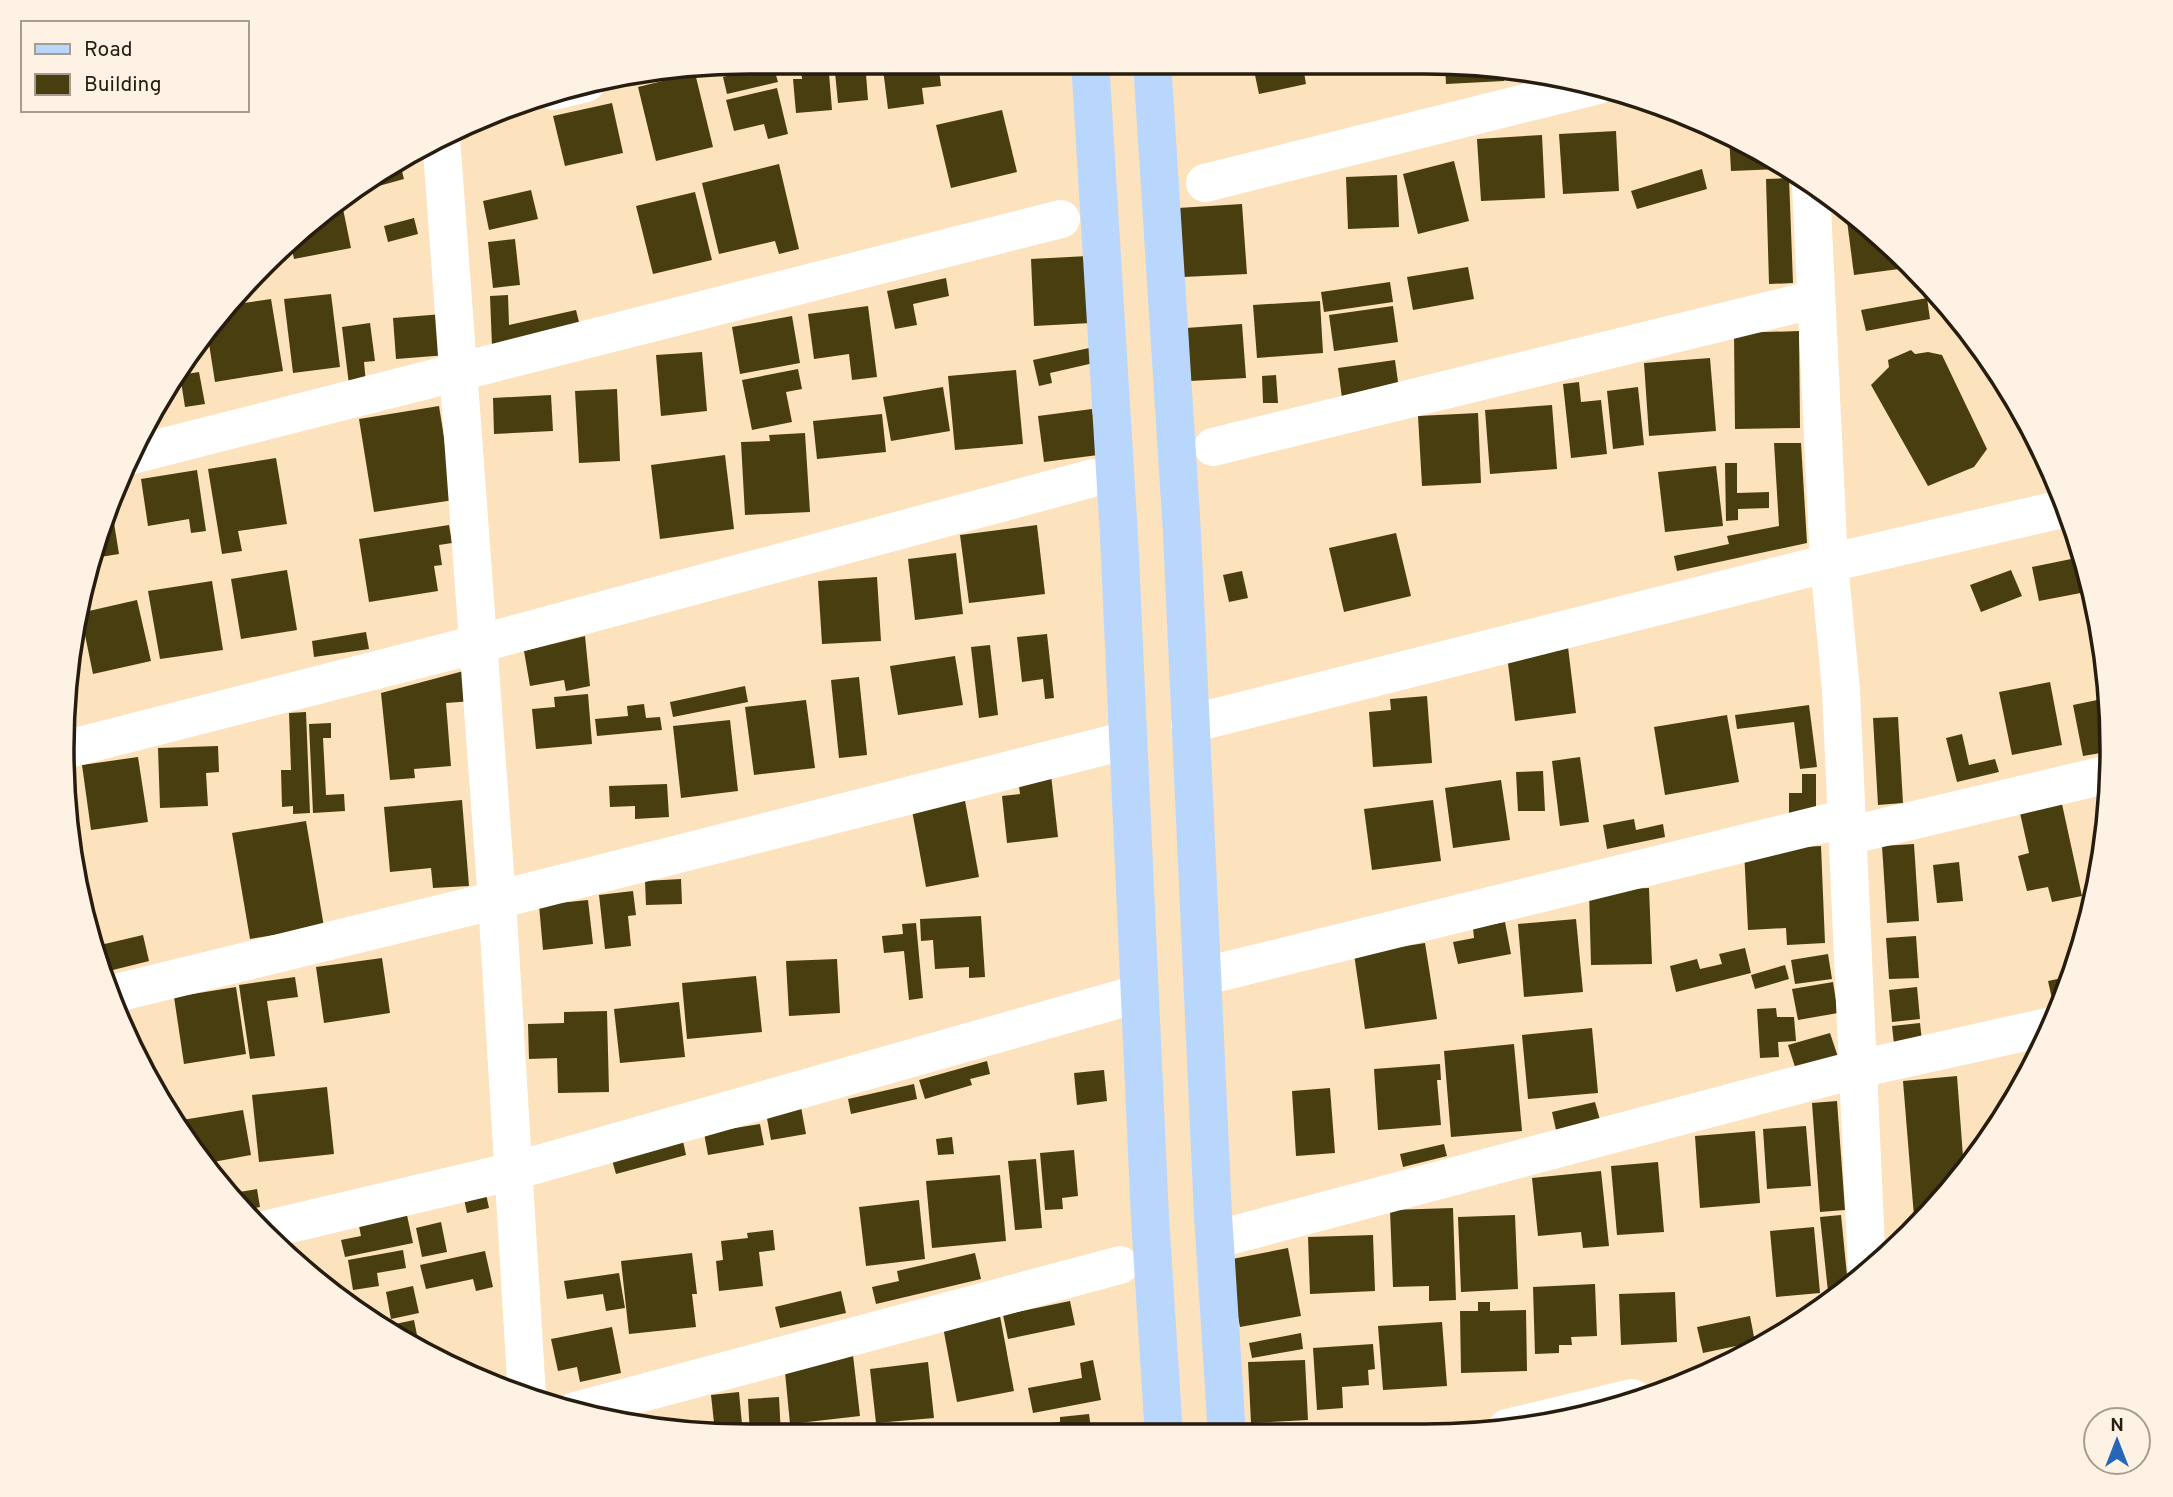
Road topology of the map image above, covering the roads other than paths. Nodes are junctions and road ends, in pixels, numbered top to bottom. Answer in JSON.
{"nodes":[{"id":1,"x":1091,"y":73,"type":"edge"},
{"id":2,"x":1153,"y":73,"type":"edge"},
{"id":3,"x":1575,"y":91,"type":"edge"},
{"id":4,"x":442,"y":147,"type":"edge"},
{"id":5,"x":1205,"y":183,"type":"dead end"},
{"id":6,"x":1811,"y":195,"type":"edge"},
{"id":7,"x":1061,"y":219,"type":"dead end"},
{"id":8,"x":1816,"y":299,"type":"junction"},
{"id":9,"x":459,"y":371,"type":"junction"},
{"id":10,"x":1213,"y":447,"type":"dead end"},
{"id":11,"x":142,"y":452,"type":"edge"},
{"id":12,"x":1093,"y":478,"type":"dead end"},
{"id":13,"x":2056,"y":510,"type":"edge"},
{"id":14,"x":1829,"y":563,"type":"junction"},
{"id":15,"x":478,"y":644,"type":"junction"},
{"id":16,"x":1190,"y":724,"type":"junction"},
{"id":17,"x":1128,"y":740,"type":"junction"},
{"id":18,"x":74,"y":747,"type":"edge"},
{"id":19,"x":2099,"y":776,"type":"edge"},
{"id":20,"x":1847,"y":827,"type":"junction"},
{"id":21,"x":497,"y":900,"type":"junction"},
{"id":22,"x":1217,"y":974,"type":"dead end"},
{"id":23,"x":119,"y":992,"type":"edge"},
{"id":24,"x":1127,"y":997,"type":"dead end"},
{"id":25,"x":2038,"y":1029,"type":"edge"},
{"id":26,"x":1858,"y":1069,"type":"junction"},
{"id":27,"x":514,"y":1171,"type":"junction"},
{"id":28,"x":273,"y":1228,"type":"edge"},
{"id":29,"x":1233,"y":1235,"type":"dead end"},
{"id":30,"x":1866,"y":1259,"type":"edge"},
{"id":31,"x":1120,"y":1265,"type":"dead end"},
{"id":32,"x":526,"y":1386,"type":"edge"},
{"id":33,"x":596,"y":1406,"type":"edge"},
{"id":34,"x":1163,"y":1424,"type":"edge"},
{"id":35,"x":1226,"y":1424,"type":"edge"}],
"edges":[{"from":1,"to":17,"type":"main road"},
{"from":2,"to":16,"type":"main road"},
{"from":3,"to":5,"type":"street"},
{"from":4,"to":9,"type":"street"},
{"from":6,"to":8,"type":"street"},
{"from":7,"to":9,"type":"street"},
{"from":8,"to":10,"type":"street"},
{"from":8,"to":14,"type":"street"},
{"from":9,"to":11,"type":"street"},
{"from":9,"to":15,"type":"street"},
{"from":12,"to":15,"type":"street"},
{"from":13,"to":14,"type":"street"},
{"from":14,"to":16,"type":"street"},
{"from":14,"to":20,"type":"street"},
{"from":15,"to":18,"type":"street"},
{"from":15,"to":21,"type":"street"},
{"from":16,"to":35,"type":"main road"},
{"from":17,"to":21,"type":"street"},
{"from":17,"to":34,"type":"main road"},
{"from":19,"to":20,"type":"street"},
{"from":20,"to":22,"type":"street"},
{"from":20,"to":26,"type":"street"},
{"from":21,"to":23,"type":"street"},
{"from":21,"to":27,"type":"street"},
{"from":24,"to":27,"type":"street"},
{"from":25,"to":26,"type":"street"},
{"from":26,"to":29,"type":"street"},
{"from":26,"to":30,"type":"street"},
{"from":27,"to":28,"type":"street"},
{"from":27,"to":32,"type":"street"},
{"from":31,"to":33,"type":"street"}]}
